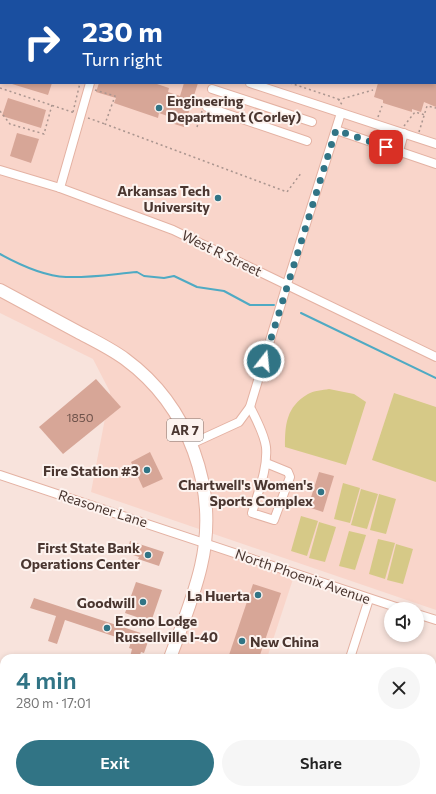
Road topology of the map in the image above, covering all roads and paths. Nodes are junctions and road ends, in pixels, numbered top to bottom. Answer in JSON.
{"nodes":[{"id":1,"x":80,"y":84,"type":"edge"},
{"id":2,"x":90,"y":84,"type":"edge"},
{"id":3,"x":97,"y":84,"type":"edge"},
{"id":4,"x":253,"y":84,"type":"edge"},
{"id":5,"x":293,"y":84,"type":"edge"},
{"id":6,"x":0,"y":88,"type":"edge"},
{"id":7,"x":212,"y":89,"type":"dead end"},
{"id":8,"x":373,"y":90,"type":"dead end"},
{"id":9,"x":338,"y":100,"type":"junction"},
{"id":10,"x":52,"y":105,"type":"junction"},
{"id":11,"x":382,"y":106,"type":"dead end"},
{"id":12,"x":207,"y":107,"type":"dead end"},
{"id":13,"x":436,"y":108,"type":"edge"},
{"id":14,"x":0,"y":111,"type":"edge"},
{"id":15,"x":343,"y":111,"type":"junction"},
{"id":16,"x":73,"y":112,"type":"junction"},
{"id":17,"x":81,"y":115,"type":"junction"},
{"id":18,"x":425,"y":115,"type":"junction"},
{"id":19,"x":377,"y":119,"type":"dead end"},
{"id":20,"x":312,"y":122,"type":"dead end"},
{"id":21,"x":105,"y":124,"type":"junction"},
{"id":22,"x":336,"y":130,"type":"junction"},
{"id":23,"x":406,"y":131,"type":"junction"},
{"id":24,"x":413,"y":131,"type":"dead end"},
{"id":25,"x":307,"y":141,"type":"dead end"},
{"id":26,"x":436,"y":144,"type":"edge"},
{"id":27,"x":398,"y":151,"type":"junction"},
{"id":28,"x":436,"y":164,"type":"edge"},
{"id":29,"x":0,"y":170,"type":"edge"},
{"id":30,"x":302,"y":172,"type":"dead end"},
{"id":31,"x":60,"y":188,"type":"junction"},
{"id":32,"x":287,"y":284,"type":"junction"},
{"id":33,"x":0,"y":290,"type":"edge"},
{"id":34,"x":436,"y":356,"type":"edge"},
{"id":35,"x":250,"y":407,"type":"junction"},
{"id":36,"x":191,"y":444,"type":"junction"},
{"id":37,"x":266,"y":463,"type":"junction"},
{"id":38,"x":0,"y":474,"type":"edge"},
{"id":39,"x":205,"y":542,"type":"junction"},
{"id":40,"x":369,"y":599,"type":"junction"},
{"id":41,"x":384,"y":604,"type":"edge"},
{"id":42,"x":424,"y":616,"type":"edge"},
{"id":43,"x":436,"y":620,"type":"edge"},
{"id":44,"x":171,"y":654,"type":"edge"},
{"id":45,"x":351,"y":654,"type":"edge"}],
"edges":[{"from":1,"to":16,"type":"path"},
{"from":2,"to":17,"type":"street"},
{"from":3,"to":21,"type":"path"},
{"from":4,"to":15,"type":"street"},
{"from":5,"to":9,"type":"path"},
{"from":6,"to":10,"type":"path"},
{"from":7,"to":20,"type":"street"},
{"from":8,"to":9,"type":"path"},
{"from":9,"to":15,"type":"path"},
{"from":10,"to":14,"type":"path"},
{"from":10,"to":16,"type":"path"},
{"from":11,"to":19,"type":"path"},
{"from":12,"to":25,"type":"street"},
{"from":13,"to":18,"type":"path"},
{"from":15,"to":22,"type":"street"},
{"from":15,"to":23,"type":"street"},
{"from":16,"to":17,"type":"path"},
{"from":17,"to":21,"type":"path"},
{"from":17,"to":31,"type":"street"},
{"from":18,"to":23,"type":"path"},
{"from":18,"to":24,"type":"path"},
{"from":21,"to":30,"type":"path"},
{"from":22,"to":27,"type":"street"},
{"from":22,"to":32,"type":"street"},
{"from":23,"to":26,"type":"street"},
{"from":23,"to":27,"type":"street"},
{"from":27,"to":28,"type":"street"},
{"from":29,"to":31,"type":"street","name":"West R Street"},
{"from":31,"to":32,"type":"street","name":"West R Street"},
{"from":32,"to":34,"type":"street","name":"West R Street"},
{"from":32,"to":35,"type":"street"},
{"from":33,"to":36,"type":"highway","number":"AR 7"},
{"from":35,"to":36,"type":"street"},
{"from":35,"to":37,"type":"street"},
{"from":36,"to":39,"type":"highway","number":"AR 7"},
{"from":37,"to":37,"type":"street"},
{"from":38,"to":39,"type":"street","name":"Reasoner Lane"},
{"from":39,"to":40,"type":"street","name":"North Phoenix Avenue"},
{"from":39,"to":44,"type":"highway","number":"AR 7"},
{"from":40,"to":41,"type":"street","name":"North Phoenix Avenue"},
{"from":40,"to":45,"type":"street"},
{"from":42,"to":43,"type":"street"}]}
